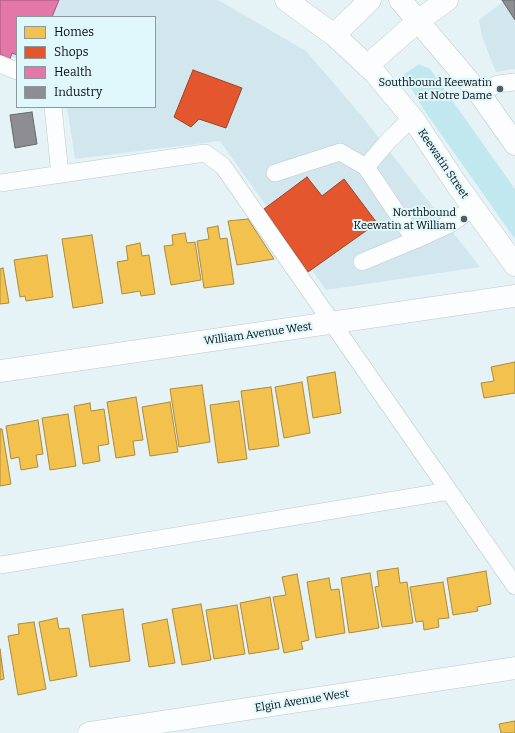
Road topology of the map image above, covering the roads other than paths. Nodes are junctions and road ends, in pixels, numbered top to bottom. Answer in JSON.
{"nodes":[{"id":1,"x":286,"y":0,"type":"edge"},
{"id":2,"x":370,"y":0,"type":"edge"},
{"id":3,"x":400,"y":0,"type":"edge"},
{"id":4,"x":447,"y":0,"type":"edge"},
{"id":5,"x":418,"y":21,"type":"junction"},
{"id":6,"x":334,"y":34,"type":"junction"},
{"id":7,"x":0,"y":64,"type":"edge"},
{"id":8,"x":367,"y":66,"type":"junction"},
{"id":9,"x":16,"y":71,"type":"edge"},
{"id":10,"x":515,"y":82,"type":"edge"},
{"id":11,"x":479,"y":93,"type":"junction"},
{"id":12,"x":53,"y":108,"type":"edge"},
{"id":13,"x":412,"y":118,"type":"junction"},
{"id":14,"x":515,"y":144,"type":"edge"},
{"id":15,"x":366,"y":167,"type":"junction"},
{"id":16,"x":274,"y":173,"type":"dead end"},
{"id":17,"x":60,"y":174,"type":"junction"},
{"id":18,"x":0,"y":183,"type":"edge"},
{"id":19,"x":473,"y":207,"type":"junction"},
{"id":20,"x":416,"y":240,"type":"junction"},
{"id":21,"x":362,"y":262,"type":"dead end"},
{"id":22,"x":515,"y":265,"type":"edge"},
{"id":23,"x":515,"y":296,"type":"edge"},
{"id":24,"x":331,"y":323,"type":"junction"},
{"id":25,"x":0,"y":371,"type":"edge"},
{"id":26,"x":449,"y":491,"type":"junction"},
{"id":27,"x":0,"y":565,"type":"edge"},
{"id":28,"x":515,"y":586,"type":"edge"},
{"id":29,"x":515,"y":668,"type":"edge"},
{"id":30,"x":89,"y":733,"type":"edge"}],
"edges":[{"from":1,"to":6,"type":"street","name":"Keewatin Street"},
{"from":2,"to":6,"type":"street"},
{"from":3,"to":5,"type":"street"},
{"from":4,"to":5,"type":"street"},
{"from":5,"to":8,"type":"street"},
{"from":5,"to":11,"type":"street"},
{"from":6,"to":8,"type":"street","name":"Keewatin Street"},
{"from":7,"to":9,"type":"lane"},
{"from":8,"to":13,"type":"street","name":"Keewatin Street"},
{"from":10,"to":11,"type":"lane"},
{"from":11,"to":14,"type":"street"},
{"from":12,"to":17,"type":"lane"},
{"from":13,"to":15,"type":"lane"},
{"from":13,"to":19,"type":"street","name":"Keewatin Street"},
{"from":15,"to":16,"type":"lane"},
{"from":15,"to":20,"type":"lane"},
{"from":17,"to":18,"type":"lane"},
{"from":17,"to":24,"type":"lane"},
{"from":19,"to":20,"type":"lane"},
{"from":19,"to":22,"type":"street","name":"Keewatin Street"},
{"from":20,"to":21,"type":"lane"},
{"from":23,"to":24,"type":"street","name":"William Avenue West"},
{"from":24,"to":25,"type":"street","name":"William Avenue West"},
{"from":24,"to":26,"type":"lane"},
{"from":26,"to":27,"type":"lane"},
{"from":26,"to":28,"type":"lane"},
{"from":29,"to":30,"type":"street","name":"Elgin Avenue West"}]}
